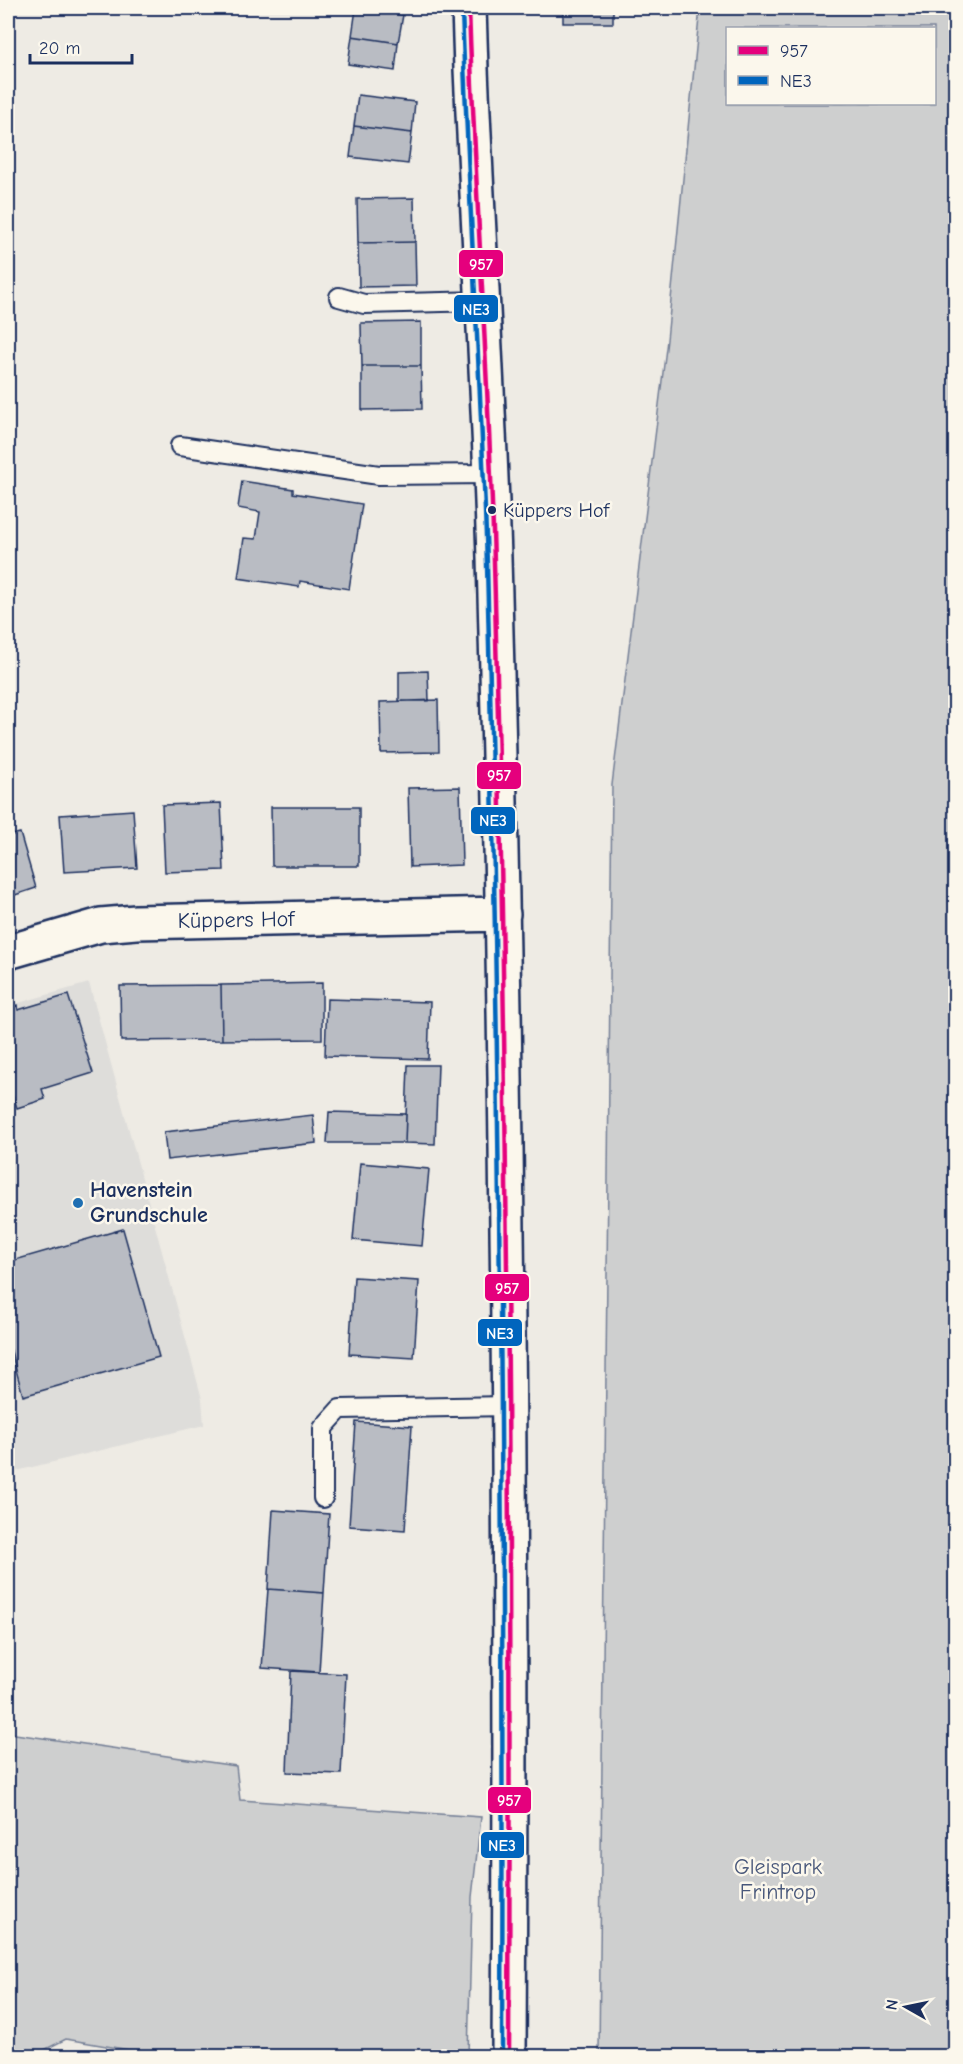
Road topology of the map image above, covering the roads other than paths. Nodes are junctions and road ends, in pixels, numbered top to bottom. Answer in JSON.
{"nodes":[{"id":1,"x":469,"y":8,"type":"edge"},
{"id":2,"x":339,"y":297,"type":"dead end"},
{"id":3,"x":482,"y":301,"type":"junction"},
{"id":4,"x":180,"y":446,"type":"dead end"},
{"id":5,"x":491,"y":474,"type":"junction"},
{"id":6,"x":504,"y":914,"type":"junction"},
{"id":7,"x":8,"y":952,"type":"edge"},
{"id":8,"x":509,"y":1406,"type":"junction"},
{"id":9,"x":323,"y":1498,"type":"dead end"},
{"id":10,"x":509,"y":2056,"type":"edge"}],
"edges":[{"from":1,"to":3,"type":"street"},
{"from":2,"to":3,"type":"lane"},
{"from":3,"to":5,"type":"street"},
{"from":4,"to":5,"type":"lane"},
{"from":5,"to":6,"type":"street"},
{"from":6,"to":7,"type":"street","name":"Küppers Hof"},
{"from":6,"to":8,"type":"street"},
{"from":8,"to":9,"type":"lane"},
{"from":8,"to":10,"type":"street"}]}
